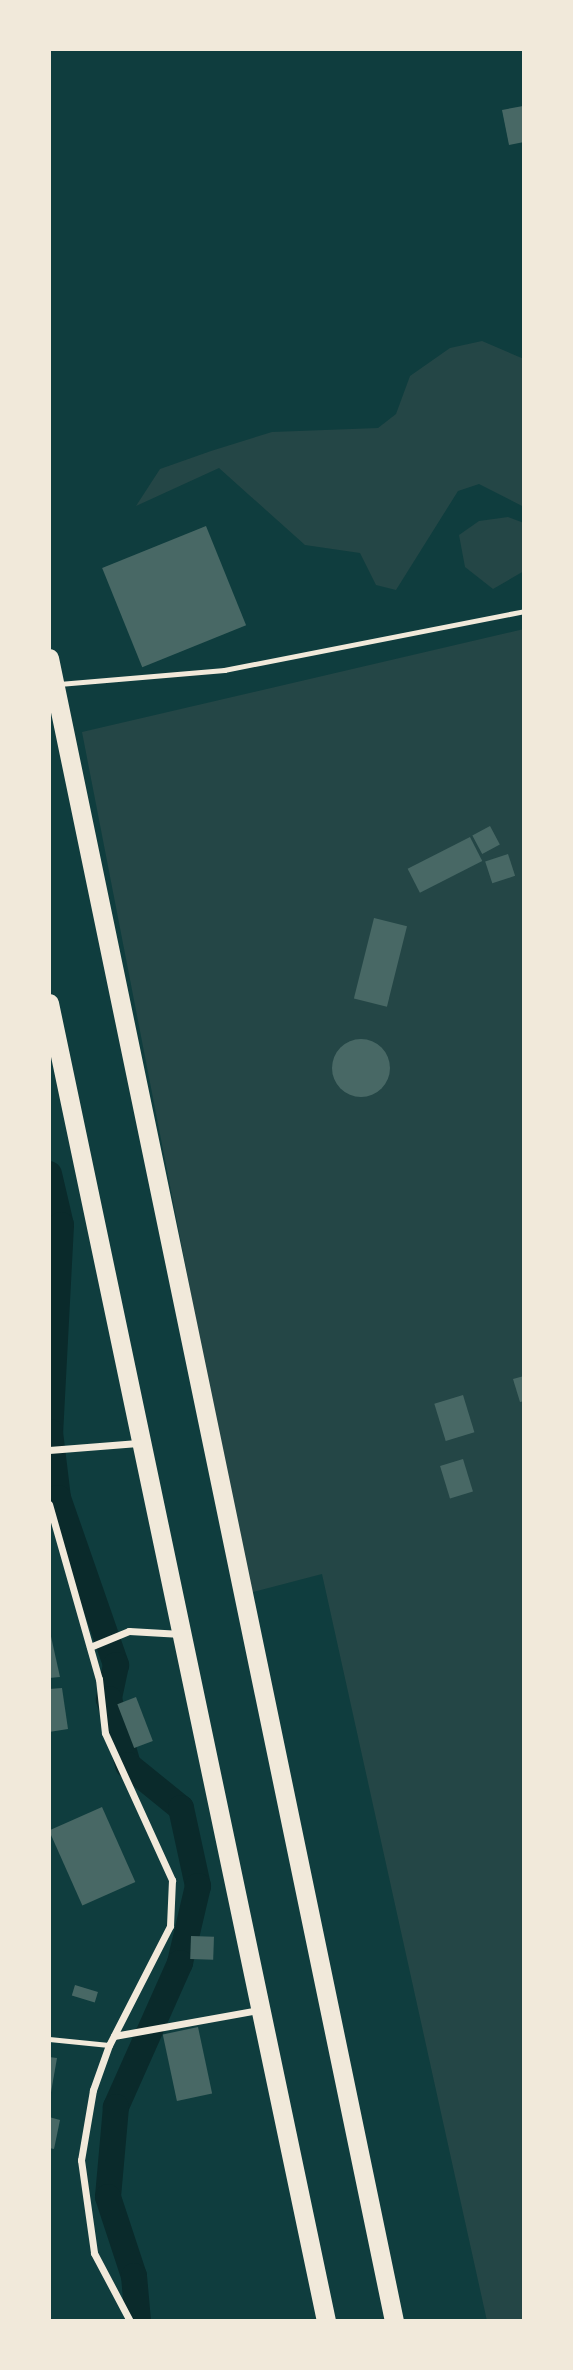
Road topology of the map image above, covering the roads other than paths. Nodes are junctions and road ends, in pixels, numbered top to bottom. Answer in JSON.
{"nodes":[{"id":1,"x":524,"y":611,"type":"edge"},
{"id":2,"x":49,"y":658,"type":"edge"},
{"id":3,"x":52,"y":685,"type":"junction"},
{"id":4,"x":49,"y":1003,"type":"edge"},
{"id":5,"x":139,"y":1443,"type":"junction"},
{"id":6,"x":49,"y":1450,"type":"edge"},
{"id":7,"x":49,"y":1504,"type":"edge"},
{"id":8,"x":181,"y":1634,"type":"junction"},
{"id":9,"x":90,"y":1647,"type":"junction"},
{"id":10,"x":264,"y":2009,"type":"junction"},
{"id":11,"x":114,"y":2036,"type":"junction"},
{"id":12,"x":49,"y":2039,"type":"edge"},
{"id":13,"x":109,"y":2045,"type":"junction"},
{"id":14,"x":130,"y":2321,"type":"edge"},
{"id":15,"x":326,"y":2321,"type":"edge"},
{"id":16,"x":394,"y":2321,"type":"edge"}],
"edges":[{"from":1,"to":3,"type":"lane"},
{"from":2,"to":3,"type":"highway"},
{"from":3,"to":16,"type":"highway"},
{"from":4,"to":5,"type":"highway"},
{"from":5,"to":6,"type":"street"},
{"from":5,"to":8,"type":"highway"},
{"from":7,"to":9,"type":"street"},
{"from":8,"to":9,"type":"street"},
{"from":8,"to":10,"type":"highway"},
{"from":9,"to":11,"type":"street"},
{"from":10,"to":11,"type":"street"},
{"from":10,"to":15,"type":"highway"},
{"from":11,"to":13,"type":"street"},
{"from":12,"to":13,"type":"lane"},
{"from":13,"to":14,"type":"street"}]}
